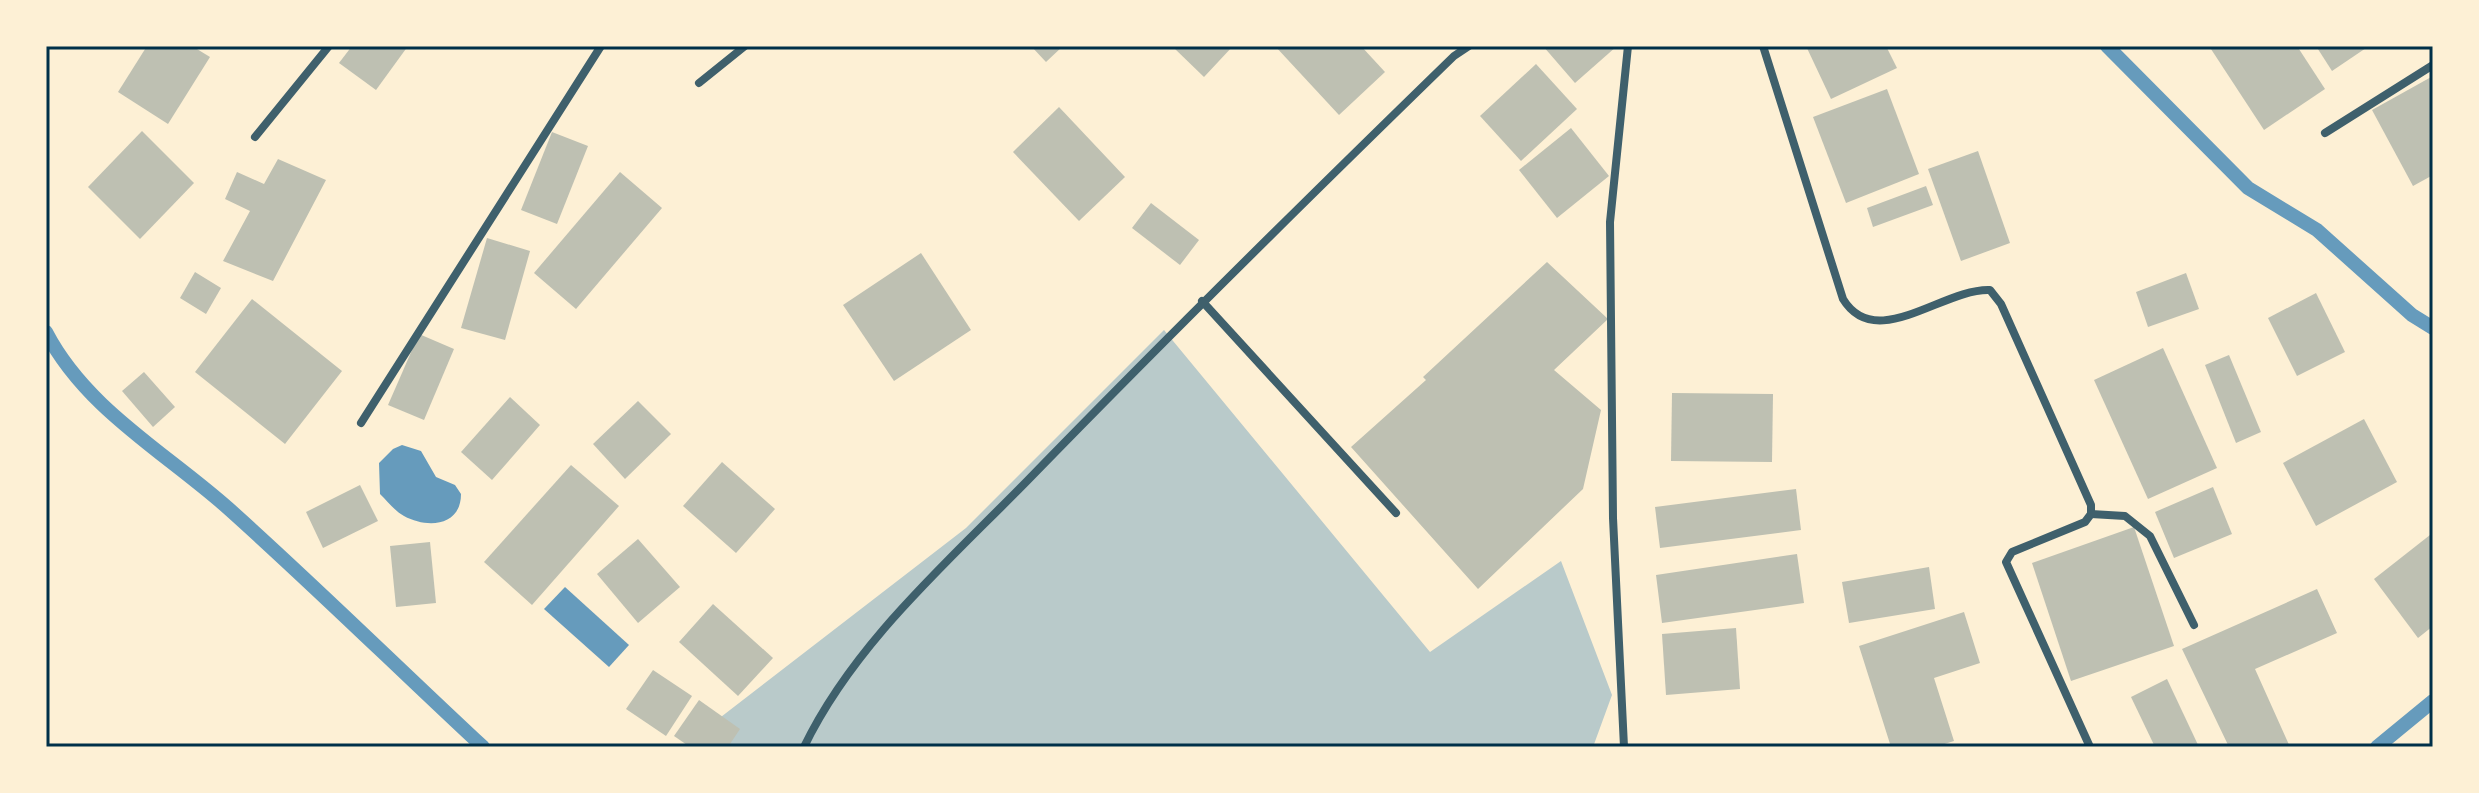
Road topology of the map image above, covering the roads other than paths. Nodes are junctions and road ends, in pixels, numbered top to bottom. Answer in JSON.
{"nodes":[{"id":1,"x":329,"y":46,"type":"edge"},
{"id":2,"x":601,"y":46,"type":"edge"},
{"id":3,"x":745,"y":46,"type":"edge"},
{"id":4,"x":1447,"y":46,"type":"edge"},
{"id":5,"x":1469,"y":46,"type":"edge"},
{"id":6,"x":1628,"y":46,"type":"edge"},
{"id":7,"x":1763,"y":46,"type":"edge"},
{"id":8,"x":1454,"y":56,"type":"junction"},
{"id":9,"x":2433,"y":65,"type":"edge"},
{"id":10,"x":699,"y":83,"type":"dead end"},
{"id":11,"x":2325,"y":133,"type":"dead end"},
{"id":12,"x":255,"y":137,"type":"dead end"},
{"id":13,"x":1202,"y":301,"type":"junction"},
{"id":14,"x":361,"y":423,"type":"dead end"},
{"id":15,"x":1396,"y":513,"type":"dead end"},
{"id":16,"x":2091,"y":514,"type":"junction"},
{"id":17,"x":2194,"y":625,"type":"dead end"},
{"id":18,"x":804,"y":747,"type":"edge"},
{"id":19,"x":1624,"y":747,"type":"edge"},
{"id":20,"x":2090,"y":747,"type":"edge"}],
"edges":[{"from":1,"to":12,"type":"street"},
{"from":2,"to":14,"type":"street"},
{"from":3,"to":10,"type":"street"},
{"from":4,"to":8,"type":"street"},
{"from":5,"to":8,"type":"street"},
{"from":6,"to":19,"type":"street"},
{"from":7,"to":16,"type":"street"},
{"from":8,"to":13,"type":"street"},
{"from":9,"to":11,"type":"street"},
{"from":13,"to":15,"type":"street"},
{"from":13,"to":18,"type":"street"},
{"from":16,"to":17,"type":"street"},
{"from":16,"to":20,"type":"street"}]}
